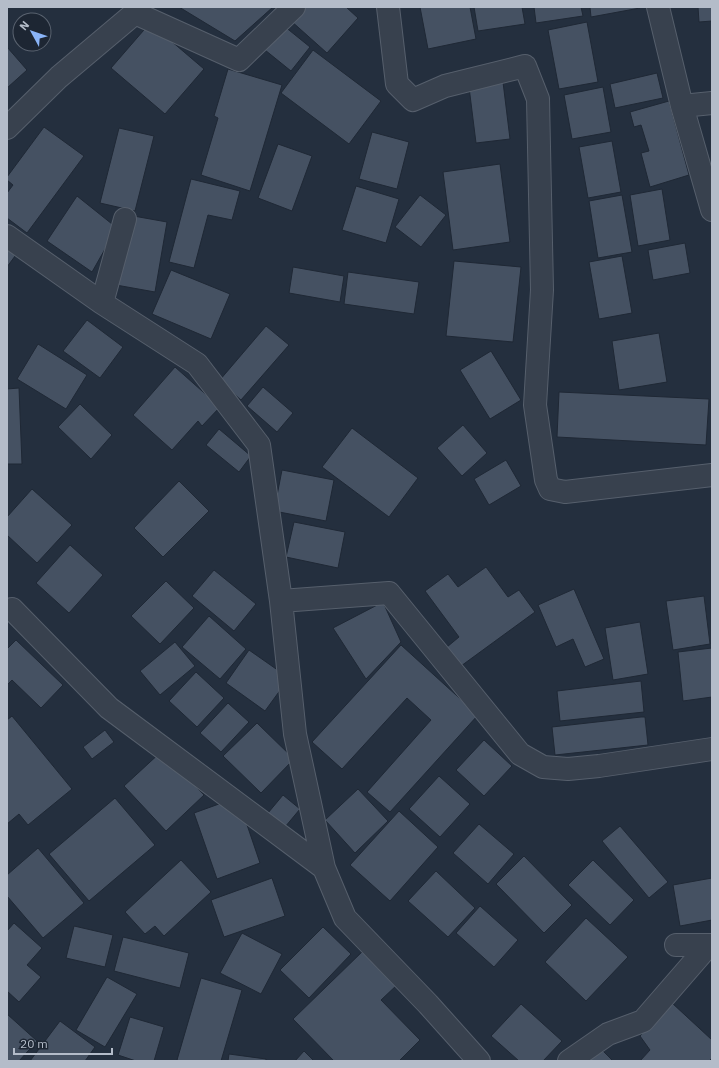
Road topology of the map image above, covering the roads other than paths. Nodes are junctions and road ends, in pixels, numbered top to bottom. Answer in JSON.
{"nodes":[{"id":1,"x":294,"y":7,"type":"edge"},
{"id":2,"x":388,"y":7,"type":"edge"},
{"id":3,"x":658,"y":7,"type":"edge"},
{"id":4,"x":129,"y":10,"type":"edge"},
{"id":5,"x":712,"y":103,"type":"edge"},
{"id":6,"x":682,"y":106,"type":"junction"},
{"id":7,"x":7,"y":128,"type":"edge"},
{"id":8,"x":712,"y":210,"type":"edge"},
{"id":9,"x":125,"y":219,"type":"dead end"},
{"id":10,"x":7,"y":236,"type":"edge"},
{"id":11,"x":102,"y":303,"type":"junction"},
{"id":12,"x":712,"y":475,"type":"edge"},
{"id":13,"x":281,"y":601,"type":"junction"},
{"id":14,"x":12,"y":609,"type":"dead end"},
{"id":15,"x":712,"y":749,"type":"edge"},
{"id":16,"x":324,"y":868,"type":"junction"},
{"id":17,"x":676,"y":945,"type":"dead end"},
{"id":18,"x":710,"y":946,"type":"edge"},
{"id":19,"x":479,"y":1061,"type":"edge"},
{"id":20,"x":569,"y":1061,"type":"edge"}],
"edges":[{"from":1,"to":4,"type":"street"},
{"from":2,"to":12,"type":"street"},
{"from":3,"to":6,"type":"street"},
{"from":4,"to":7,"type":"street"},
{"from":5,"to":6,"type":"street"},
{"from":6,"to":8,"type":"street"},
{"from":9,"to":11,"type":"street"},
{"from":10,"to":11,"type":"street"},
{"from":11,"to":13,"type":"street"},
{"from":13,"to":15,"type":"street"},
{"from":13,"to":16,"type":"street"},
{"from":14,"to":16,"type":"street"},
{"from":16,"to":19,"type":"street"},
{"from":17,"to":18,"type":"street"},
{"from":18,"to":20,"type":"street"}]}
